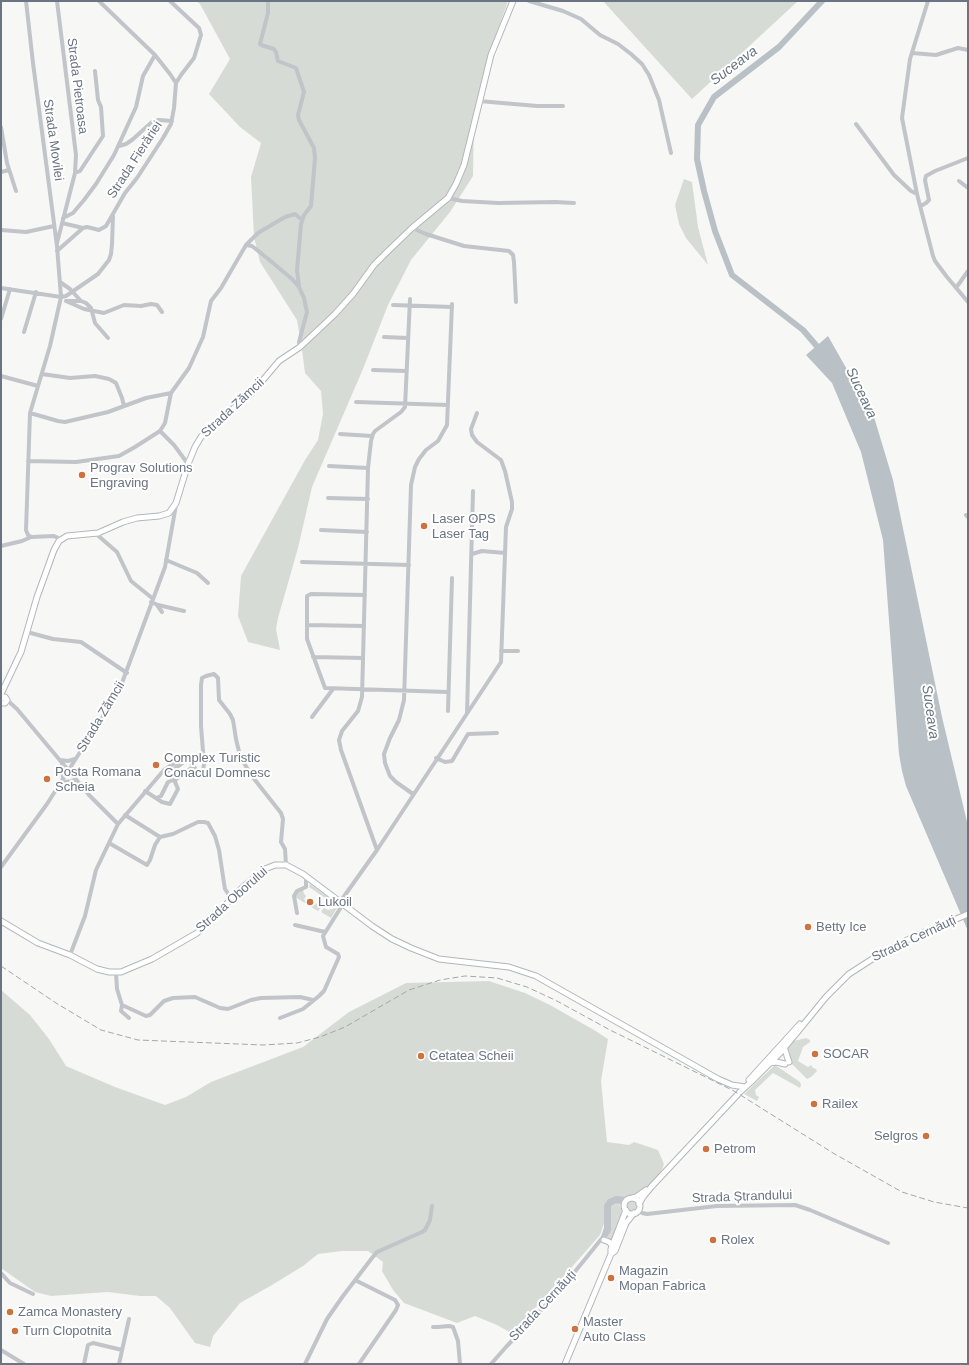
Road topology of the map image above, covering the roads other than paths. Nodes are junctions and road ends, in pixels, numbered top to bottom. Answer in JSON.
{"nodes":[{"id":1,"x":26,"y":1,"type":"edge"},
{"id":2,"x":57,"y":1,"type":"edge"},
{"id":3,"x":99,"y":1,"type":"edge"},
{"id":4,"x":170,"y":1,"type":"edge"},
{"id":5,"x":268,"y":1,"type":"edge"},
{"id":6,"x":512,"y":1,"type":"edge"},
{"id":7,"x":529,"y":1,"type":"edge"},
{"id":8,"x":928,"y":1,"type":"edge"},
{"id":9,"x":968,"y":50,"type":"edge"},
{"id":10,"x":912,"y":53,"type":"junction"},
{"id":11,"x":155,"y":55,"type":"junction"},
{"id":12,"x":95,"y":71,"type":"dead end"},
{"id":13,"x":176,"y":83,"type":"junction"},
{"id":14,"x":479,"y":101,"type":"junction"},
{"id":15,"x":563,"y":106,"type":"dead end"},
{"id":16,"x":172,"y":120,"type":"junction"},
{"id":17,"x":856,"y":124,"type":"dead end"},
{"id":18,"x":1,"y":127,"type":"edge"},
{"id":19,"x":119,"y":146,"type":"junction"},
{"id":20,"x":671,"y":153,"type":"dead end"},
{"id":21,"x":968,"y":158,"type":"edge"},
{"id":22,"x":9,"y":170,"type":"junction"},
{"id":23,"x":1,"y":172,"type":"edge"},
{"id":24,"x":75,"y":173,"type":"junction"},
{"id":25,"x":959,"y":181,"type":"dead end"},
{"id":26,"x":968,"y":188,"type":"edge"},
{"id":27,"x":16,"y":191,"type":"dead end"},
{"id":28,"x":917,"y":194,"type":"junction"},
{"id":29,"x":448,"y":198,"type":"junction"},
{"id":30,"x":574,"y":203,"type":"dead end"},
{"id":31,"x":920,"y":206,"type":"junction"},
{"id":32,"x":113,"y":216,"type":"junction"},
{"id":33,"x":63,"y":220,"type":"junction"},
{"id":34,"x":302,"y":220,"type":"junction"},
{"id":35,"x":54,"y":226,"type":"junction"},
{"id":36,"x":83,"y":228,"type":"junction"},
{"id":37,"x":412,"y":228,"type":"junction"},
{"id":38,"x":1,"y":230,"type":"edge"},
{"id":39,"x":246,"y":245,"type":"junction"},
{"id":40,"x":57,"y":248,"type":"junction"},
{"id":41,"x":968,"y":271,"type":"edge"},
{"id":42,"x":60,"y":282,"type":"junction"},
{"id":43,"x":299,"y":287,"type":"junction"},
{"id":44,"x":1,"y":288,"type":"edge"},
{"id":45,"x":956,"y":288,"type":"junction"},
{"id":46,"x":10,"y":289,"type":"junction"},
{"id":47,"x":72,"y":291,"type":"junction"},
{"id":48,"x":36,"y":292,"type":"junction"},
{"id":49,"x":410,"y":299,"type":"dead end"},
{"id":50,"x":63,"y":300,"type":"junction"},
{"id":51,"x":81,"y":301,"type":"junction"},
{"id":52,"x":516,"y":302,"type":"dead end"},
{"id":53,"x":968,"y":302,"type":"edge"},
{"id":54,"x":393,"y":305,"type":"dead end"},
{"id":55,"x":410,"y":306,"type":"junction"},
{"id":56,"x":92,"y":311,"type":"junction"},
{"id":57,"x":162,"y":312,"type":"dead end"},
{"id":58,"x":1,"y":319,"type":"edge"},
{"id":59,"x":24,"y":332,"type":"dead end"},
{"id":60,"x":384,"y":337,"type":"dead end"},
{"id":61,"x":108,"y":338,"type":"dead end"},
{"id":62,"x":408,"y":338,"type":"junction"},
{"id":63,"x":300,"y":347,"type":"junction"},
{"id":64,"x":373,"y":370,"type":"dead end"},
{"id":65,"x":407,"y":371,"type":"junction"},
{"id":66,"x":42,"y":374,"type":"junction"},
{"id":67,"x":1,"y":376,"type":"edge"},
{"id":68,"x":38,"y":386,"type":"junction"},
{"id":69,"x":171,"y":393,"type":"junction"},
{"id":70,"x":356,"y":402,"type":"dead end"},
{"id":71,"x":406,"y":404,"type":"junction"},
{"id":72,"x":448,"y":405,"type":"junction"},
{"id":73,"x":124,"y":406,"type":"junction"},
{"id":74,"x":30,"y":412,"type":"junction"},
{"id":75,"x":477,"y":413,"type":"dead end"},
{"id":76,"x":160,"y":431,"type":"junction"},
{"id":77,"x":340,"y":434,"type":"dead end"},
{"id":78,"x":372,"y":436,"type":"junction"},
{"id":79,"x":28,"y":461,"type":"junction"},
{"id":80,"x":188,"y":464,"type":"junction"},
{"id":81,"x":329,"y":466,"type":"dead end"},
{"id":82,"x":368,"y":468,"type":"junction"},
{"id":83,"x":473,"y":491,"type":"dead end"},
{"id":84,"x":328,"y":498,"type":"dead end"},
{"id":85,"x":368,"y":500,"type":"junction"},
{"id":86,"x":176,"y":503,"type":"junction"},
{"id":87,"x":162,"y":515,"type":"junction"},
{"id":88,"x":173,"y":518,"type":"junction"},
{"id":89,"x":321,"y":530,"type":"dead end"},
{"id":90,"x":367,"y":532,"type":"junction"},
{"id":91,"x":95,"y":533,"type":"junction"},
{"id":92,"x":31,"y":537,"type":"junction"},
{"id":93,"x":60,"y":539,"type":"junction"},
{"id":94,"x":1,"y":546,"type":"edge"},
{"id":95,"x":505,"y":553,"type":"junction"},
{"id":96,"x":472,"y":554,"type":"junction"},
{"id":97,"x":166,"y":560,"type":"junction"},
{"id":98,"x":302,"y":562,"type":"dead end"},
{"id":99,"x":366,"y":564,"type":"junction"},
{"id":100,"x":409,"y":565,"type":"junction"},
{"id":101,"x":452,"y":578,"type":"dead end"},
{"id":102,"x":208,"y":583,"type":"dead end"},
{"id":103,"x":365,"y":595,"type":"junction"},
{"id":104,"x":152,"y":600,"type":"junction"},
{"id":105,"x":157,"y":604,"type":"junction"},
{"id":106,"x":184,"y":611,"type":"dead end"},
{"id":107,"x":162,"y":612,"type":"dead end"},
{"id":108,"x":306,"y":625,"type":"junction"},
{"id":109,"x":364,"y":626,"type":"junction"},
{"id":110,"x":27,"y":632,"type":"junction"},
{"id":111,"x":501,"y":650,"type":"junction"},
{"id":112,"x":518,"y":651,"type":"dead end"},
{"id":113,"x":313,"y":657,"type":"junction"},
{"id":114,"x":363,"y":658,"type":"junction"},
{"id":115,"x":127,"y":673,"type":"junction"},
{"id":116,"x":4,"y":688,"type":"junction"},
{"id":117,"x":333,"y":689,"type":"junction"},
{"id":118,"x":362,"y":689,"type":"junction"},
{"id":119,"x":405,"y":690,"type":"junction"},
{"id":120,"x":448,"y":692,"type":"junction"},
{"id":121,"x":1,"y":694,"type":"edge"},
{"id":122,"x":3,"y":700,"type":"edge"},
{"id":123,"x":448,"y":711,"type":"dead end"},
{"id":124,"x":467,"y":713,"type":"junction"},
{"id":125,"x":312,"y":717,"type":"dead end"},
{"id":126,"x":498,"y":733,"type":"dead end"},
{"id":127,"x":436,"y":758,"type":"junction"},
{"id":128,"x":76,"y":759,"type":"junction"},
{"id":129,"x":61,"y":762,"type":"junction"},
{"id":130,"x":193,"y":767,"type":"junction"},
{"id":131,"x":69,"y":771,"type":"junction"},
{"id":132,"x":176,"y":779,"type":"junction"},
{"id":133,"x":63,"y":781,"type":"junction"},
{"id":134,"x":77,"y":781,"type":"junction"},
{"id":135,"x":145,"y":791,"type":"junction"},
{"id":136,"x":413,"y":794,"type":"junction"},
{"id":137,"x":157,"y":798,"type":"junction"},
{"id":138,"x":125,"y":815,"type":"junction"},
{"id":139,"x":118,"y":824,"type":"junction"},
{"id":140,"x":160,"y":837,"type":"junction"},
{"id":141,"x":108,"y":842,"type":"junction"},
{"id":142,"x":377,"y":850,"type":"junction"},
{"id":143,"x":286,"y":865,"type":"junction"},
{"id":144,"x":1,"y":867,"type":"edge"},
{"id":145,"x":306,"y":876,"type":"junction"},
{"id":146,"x":231,"y":898,"type":"junction"},
{"id":147,"x":341,"y":903,"type":"junction"},
{"id":148,"x":297,"y":912,"type":"dead end"},
{"id":149,"x":968,"y":914,"type":"edge"},
{"id":150,"x":1,"y":921,"type":"edge"},
{"id":151,"x":295,"y":925,"type":"dead end"},
{"id":152,"x":325,"y":932,"type":"junction"},
{"id":153,"x":70,"y":955,"type":"junction"},
{"id":154,"x":116,"y":973,"type":"junction"},
{"id":155,"x":826,"y":997,"type":"junction"},
{"id":156,"x":313,"y":1000,"type":"junction"},
{"id":157,"x":122,"y":1005,"type":"junction"},
{"id":158,"x":129,"y":1018,"type":"dead end"},
{"id":159,"x":280,"y":1018,"type":"dead end"},
{"id":160,"x":784,"y":1047,"type":"junction"},
{"id":161,"x":769,"y":1064,"type":"junction"},
{"id":162,"x":745,"y":1086,"type":"junction"},
{"id":163,"x":652,"y":1186,"type":"junction"},
{"id":164,"x":628,"y":1200,"type":"junction"},
{"id":165,"x":639,"y":1204,"type":"junction"},
{"id":166,"x":432,"y":1206,"type":"dead end"},
{"id":167,"x":626,"y":1210,"type":"junction"},
{"id":168,"x":636,"y":1212,"type":"junction"},
{"id":169,"x":604,"y":1240,"type":"junction"},
{"id":170,"x":888,"y":1243,"type":"dead end"},
{"id":171,"x":613,"y":1246,"type":"junction"},
{"id":172,"x":595,"y":1247,"type":"junction"},
{"id":173,"x":611,"y":1254,"type":"junction"},
{"id":174,"x":1,"y":1273,"type":"edge"},
{"id":175,"x":355,"y":1280,"type":"junction"},
{"id":176,"x":33,"y":1294,"type":"dead end"},
{"id":177,"x":128,"y":1319,"type":"dead end"},
{"id":178,"x":433,"y":1327,"type":"dead end"},
{"id":179,"x":1,"y":1350,"type":"edge"},
{"id":180,"x":122,"y":1350,"type":"junction"},
{"id":181,"x":24,"y":1364,"type":"edge"},
{"id":182,"x":84,"y":1364,"type":"edge"},
{"id":183,"x":119,"y":1364,"type":"edge"},
{"id":184,"x":305,"y":1364,"type":"edge"},
{"id":185,"x":360,"y":1364,"type":"edge"},
{"id":186,"x":460,"y":1364,"type":"edge"},
{"id":187,"x":491,"y":1364,"type":"edge"},
{"id":188,"x":565,"y":1364,"type":"edge"}],
"edges":[{"from":1,"to":35,"type":"street","name":"Strada Movilei"},
{"from":2,"to":24,"type":"street","name":"Strada Pietroasa"},
{"from":3,"to":11,"type":"street"},
{"from":4,"to":13,"type":"street"},
{"from":5,"to":34,"type":"street"},
{"from":6,"to":14,"type":"main road"},
{"from":7,"to":20,"type":"street"},
{"from":8,"to":10,"type":"street"},
{"from":9,"to":10,"type":"street"},
{"from":10,"to":28,"type":"street"},
{"from":11,"to":13,"type":"street"},
{"from":11,"to":19,"type":"street"},
{"from":12,"to":24,"type":"street","name":"Strada Pietroasa"},
{"from":13,"to":16,"type":"street","name":"Strada Fierăriei"},
{"from":14,"to":15,"type":"street"},
{"from":14,"to":29,"type":"main road"},
{"from":16,"to":19,"type":"street"},
{"from":16,"to":32,"type":"street","name":"Strada Fierăriei"},
{"from":17,"to":28,"type":"street"},
{"from":18,"to":22,"type":"street"},
{"from":19,"to":33,"type":"street"},
{"from":21,"to":31,"type":"street"},
{"from":22,"to":23,"type":"street"},
{"from":22,"to":27,"type":"street"},
{"from":24,"to":33,"type":"street","name":"Strada Pietroasa"},
{"from":25,"to":26,"type":"street"},
{"from":28,"to":31,"type":"street"},
{"from":29,"to":30,"type":"street"},
{"from":29,"to":37,"type":"main road","name":"Strada Zămcii"},
{"from":31,"to":45,"type":"street"},
{"from":32,"to":36,"type":"street"},
{"from":32,"to":47,"type":"street"},
{"from":33,"to":36,"type":"street"},
{"from":33,"to":40,"type":"street","name":"Strada Pietroasa"},
{"from":34,"to":39,"type":"street"},
{"from":34,"to":43,"type":"street"},
{"from":35,"to":38,"type":"street"},
{"from":35,"to":40,"type":"street","name":"Strada Movilei"},
{"from":36,"to":40,"type":"street"},
{"from":37,"to":52,"type":"street"},
{"from":37,"to":63,"type":"main road","name":"Strada Zămcii"},
{"from":39,"to":43,"type":"street"},
{"from":39,"to":69,"type":"street"},
{"from":40,"to":42,"type":"street","name":"Strada Movilei"},
{"from":41,"to":45,"type":"street"},
{"from":42,"to":47,"type":"street"},
{"from":42,"to":50,"type":"street","name":"Strada Movilei"},
{"from":43,"to":63,"type":"street"},
{"from":44,"to":46,"type":"street"},
{"from":45,"to":53,"type":"street"},
{"from":46,"to":48,"type":"street"},
{"from":46,"to":58,"type":"street"},
{"from":47,"to":50,"type":"street"},
{"from":47,"to":51,"type":"street"},
{"from":48,"to":50,"type":"street"},
{"from":48,"to":59,"type":"street"},
{"from":49,"to":55,"type":"street"},
{"from":50,"to":51,"type":"street"},
{"from":50,"to":56,"type":"street"},
{"from":50,"to":66,"type":"street","name":"Strada Movilei"},
{"from":51,"to":56,"type":"street"},
{"from":54,"to":55,"type":"street"},
{"from":55,"to":62,"type":"street"},
{"from":55,"to":72,"type":"street"},
{"from":56,"to":57,"type":"street"},
{"from":56,"to":61,"type":"street"},
{"from":60,"to":62,"type":"street"},
{"from":62,"to":65,"type":"street"},
{"from":63,"to":80,"type":"main road","name":"Strada Zămcii"},
{"from":64,"to":65,"type":"street"},
{"from":65,"to":71,"type":"street"},
{"from":66,"to":68,"type":"street","name":"Strada Movilei"},
{"from":66,"to":73,"type":"street"},
{"from":67,"to":68,"type":"street"},
{"from":68,"to":74,"type":"street","name":"Strada Movilei"},
{"from":69,"to":73,"type":"street"},
{"from":69,"to":76,"type":"street"},
{"from":70,"to":71,"type":"street"},
{"from":71,"to":72,"type":"street"},
{"from":71,"to":78,"type":"street"},
{"from":72,"to":100,"type":"street"},
{"from":73,"to":74,"type":"street"},
{"from":74,"to":79,"type":"street","name":"Strada Movilei"},
{"from":75,"to":95,"type":"street"},
{"from":76,"to":79,"type":"street"},
{"from":76,"to":80,"type":"street"},
{"from":77,"to":78,"type":"street"},
{"from":78,"to":82,"type":"street"},
{"from":79,"to":92,"type":"street","name":"Strada Movilei"},
{"from":80,"to":86,"type":"main road","name":"Strada Zămcii"},
{"from":81,"to":82,"type":"street"},
{"from":82,"to":85,"type":"street"},
{"from":83,"to":96,"type":"street"},
{"from":84,"to":85,"type":"street"},
{"from":85,"to":90,"type":"street"},
{"from":86,"to":87,"type":"main road"},
{"from":86,"to":88,"type":"street","name":"Strada Zămcii"},
{"from":87,"to":88,"type":"street"},
{"from":87,"to":91,"type":"main road"},
{"from":88,"to":97,"type":"street","name":"Strada Zămcii"},
{"from":89,"to":90,"type":"street"},
{"from":90,"to":99,"type":"street"},
{"from":91,"to":93,"type":"main road"},
{"from":91,"to":104,"type":"street"},
{"from":92,"to":93,"type":"street"},
{"from":92,"to":94,"type":"street"},
{"from":93,"to":110,"type":"main road"},
{"from":95,"to":96,"type":"street"},
{"from":95,"to":111,"type":"street"},
{"from":96,"to":124,"type":"street"},
{"from":97,"to":102,"type":"street"},
{"from":97,"to":104,"type":"street","name":"Strada Zămcii"},
{"from":98,"to":99,"type":"street"},
{"from":99,"to":100,"type":"street"},
{"from":99,"to":103,"type":"street"},
{"from":100,"to":119,"type":"street"},
{"from":101,"to":120,"type":"street"},
{"from":103,"to":108,"type":"street"},
{"from":103,"to":109,"type":"street"},
{"from":104,"to":105,"type":"street"},
{"from":104,"to":115,"type":"street","name":"Strada Zămcii"},
{"from":105,"to":106,"type":"street"},
{"from":105,"to":107,"type":"street"},
{"from":108,"to":109,"type":"street"},
{"from":108,"to":113,"type":"street"},
{"from":109,"to":114,"type":"street"},
{"from":110,"to":115,"type":"street"},
{"from":110,"to":116,"type":"main road"},
{"from":111,"to":112,"type":"street"},
{"from":111,"to":124,"type":"street"},
{"from":113,"to":114,"type":"street"},
{"from":113,"to":117,"type":"street"},
{"from":114,"to":118,"type":"street"},
{"from":115,"to":128,"type":"street","name":"Strada Zămcii"},
{"from":116,"to":121,"type":"main road"},
{"from":116,"to":122,"type":"street"},
{"from":117,"to":118,"type":"street"},
{"from":117,"to":125,"type":"street"},
{"from":118,"to":119,"type":"street"},
{"from":118,"to":142,"type":"street"},
{"from":119,"to":120,"type":"street"},
{"from":119,"to":136,"type":"street"},
{"from":120,"to":123,"type":"street"},
{"from":122,"to":129,"type":"street"},
{"from":124,"to":127,"type":"street"},
{"from":126,"to":127,"type":"street"},
{"from":127,"to":136,"type":"street"},
{"from":128,"to":129,"type":"street"},
{"from":128,"to":131,"type":"street","name":"Strada Zămcii"},
{"from":129,"to":131,"type":"street"},
{"from":129,"to":133,"type":"street"},
{"from":130,"to":132,"type":"street"},
{"from":130,"to":135,"type":"street"},
{"from":130,"to":143,"type":"street"},
{"from":131,"to":133,"type":"street","name":"Strada Zămcii"},
{"from":131,"to":134,"type":"street"},
{"from":132,"to":137,"type":"street"},
{"from":132,"to":137,"type":"street"},
{"from":133,"to":134,"type":"street"},
{"from":133,"to":144,"type":"street","name":"Strada Zămcii"},
{"from":134,"to":139,"type":"street"},
{"from":135,"to":137,"type":"street"},
{"from":135,"to":138,"type":"street"},
{"from":136,"to":142,"type":"street"},
{"from":138,"to":139,"type":"street"},
{"from":138,"to":140,"type":"street"},
{"from":139,"to":141,"type":"street"},
{"from":140,"to":141,"type":"street"},
{"from":140,"to":146,"type":"street"},
{"from":141,"to":153,"type":"street"},
{"from":142,"to":147,"type":"street"},
{"from":143,"to":145,"type":"main road","name":"Strada Oborului"},
{"from":143,"to":146,"type":"main road","name":"Strada Oborului"},
{"from":145,"to":147,"type":"main road","name":"Strada Oborului"},
{"from":145,"to":148,"type":"street"},
{"from":146,"to":154,"type":"main road","name":"Strada Oborului"},
{"from":147,"to":152,"type":"street"},
{"from":147,"to":162,"type":"main road","name":"Strada Oborului"},
{"from":149,"to":155,"type":"main road","name":"Strada Cernăuți"},
{"from":150,"to":153,"type":"main road"},
{"from":151,"to":152,"type":"street"},
{"from":152,"to":156,"type":"street"},
{"from":153,"to":154,"type":"main road"},
{"from":154,"to":157,"type":"street"},
{"from":155,"to":160,"type":"main road","name":"Strada Cernăuți"},
{"from":155,"to":162,"type":"main road","name":"Strada Cernăuți"},
{"from":156,"to":157,"type":"street"},
{"from":156,"to":159,"type":"street"},
{"from":157,"to":158,"type":"street"},
{"from":160,"to":161,"type":"main road","name":"Strada Cernăuți"},
{"from":160,"to":161,"type":"main road"},
{"from":161,"to":162,"type":"main road","name":"Strada Cernăuți"},
{"from":162,"to":163,"type":"main road","name":"Strada Cernăuți"},
{"from":163,"to":164,"type":"main road","name":"Strada Cernăuți"},
{"from":163,"to":165,"type":"main road","name":"Strada Cernăuți"},
{"from":164,"to":165,"type":"main road"},
{"from":164,"to":167,"type":"main road"},
{"from":164,"to":169,"type":"street","name":"Strada Cernăuți"},
{"from":164,"to":172,"type":"street","name":"Strada Cernăuți"},
{"from":165,"to":168,"type":"main road"},
{"from":166,"to":175,"type":"street"},
{"from":167,"to":168,"type":"main road"},
{"from":167,"to":171,"type":"main road"},
{"from":168,"to":170,"type":"street","name":"Strada Ștrandului"},
{"from":168,"to":173,"type":"main road"},
{"from":169,"to":171,"type":"main road"},
{"from":169,"to":172,"type":"street","name":"Strada Cernăuți"},
{"from":171,"to":173,"type":"main road"},
{"from":172,"to":187,"type":"street","name":"Strada Cernăuți"},
{"from":173,"to":188,"type":"main road"},
{"from":174,"to":176,"type":"street"},
{"from":175,"to":184,"type":"street"},
{"from":175,"to":185,"type":"street"},
{"from":177,"to":180,"type":"street"},
{"from":178,"to":186,"type":"street"},
{"from":179,"to":181,"type":"street"},
{"from":180,"to":182,"type":"street"},
{"from":180,"to":183,"type":"street"}]}
